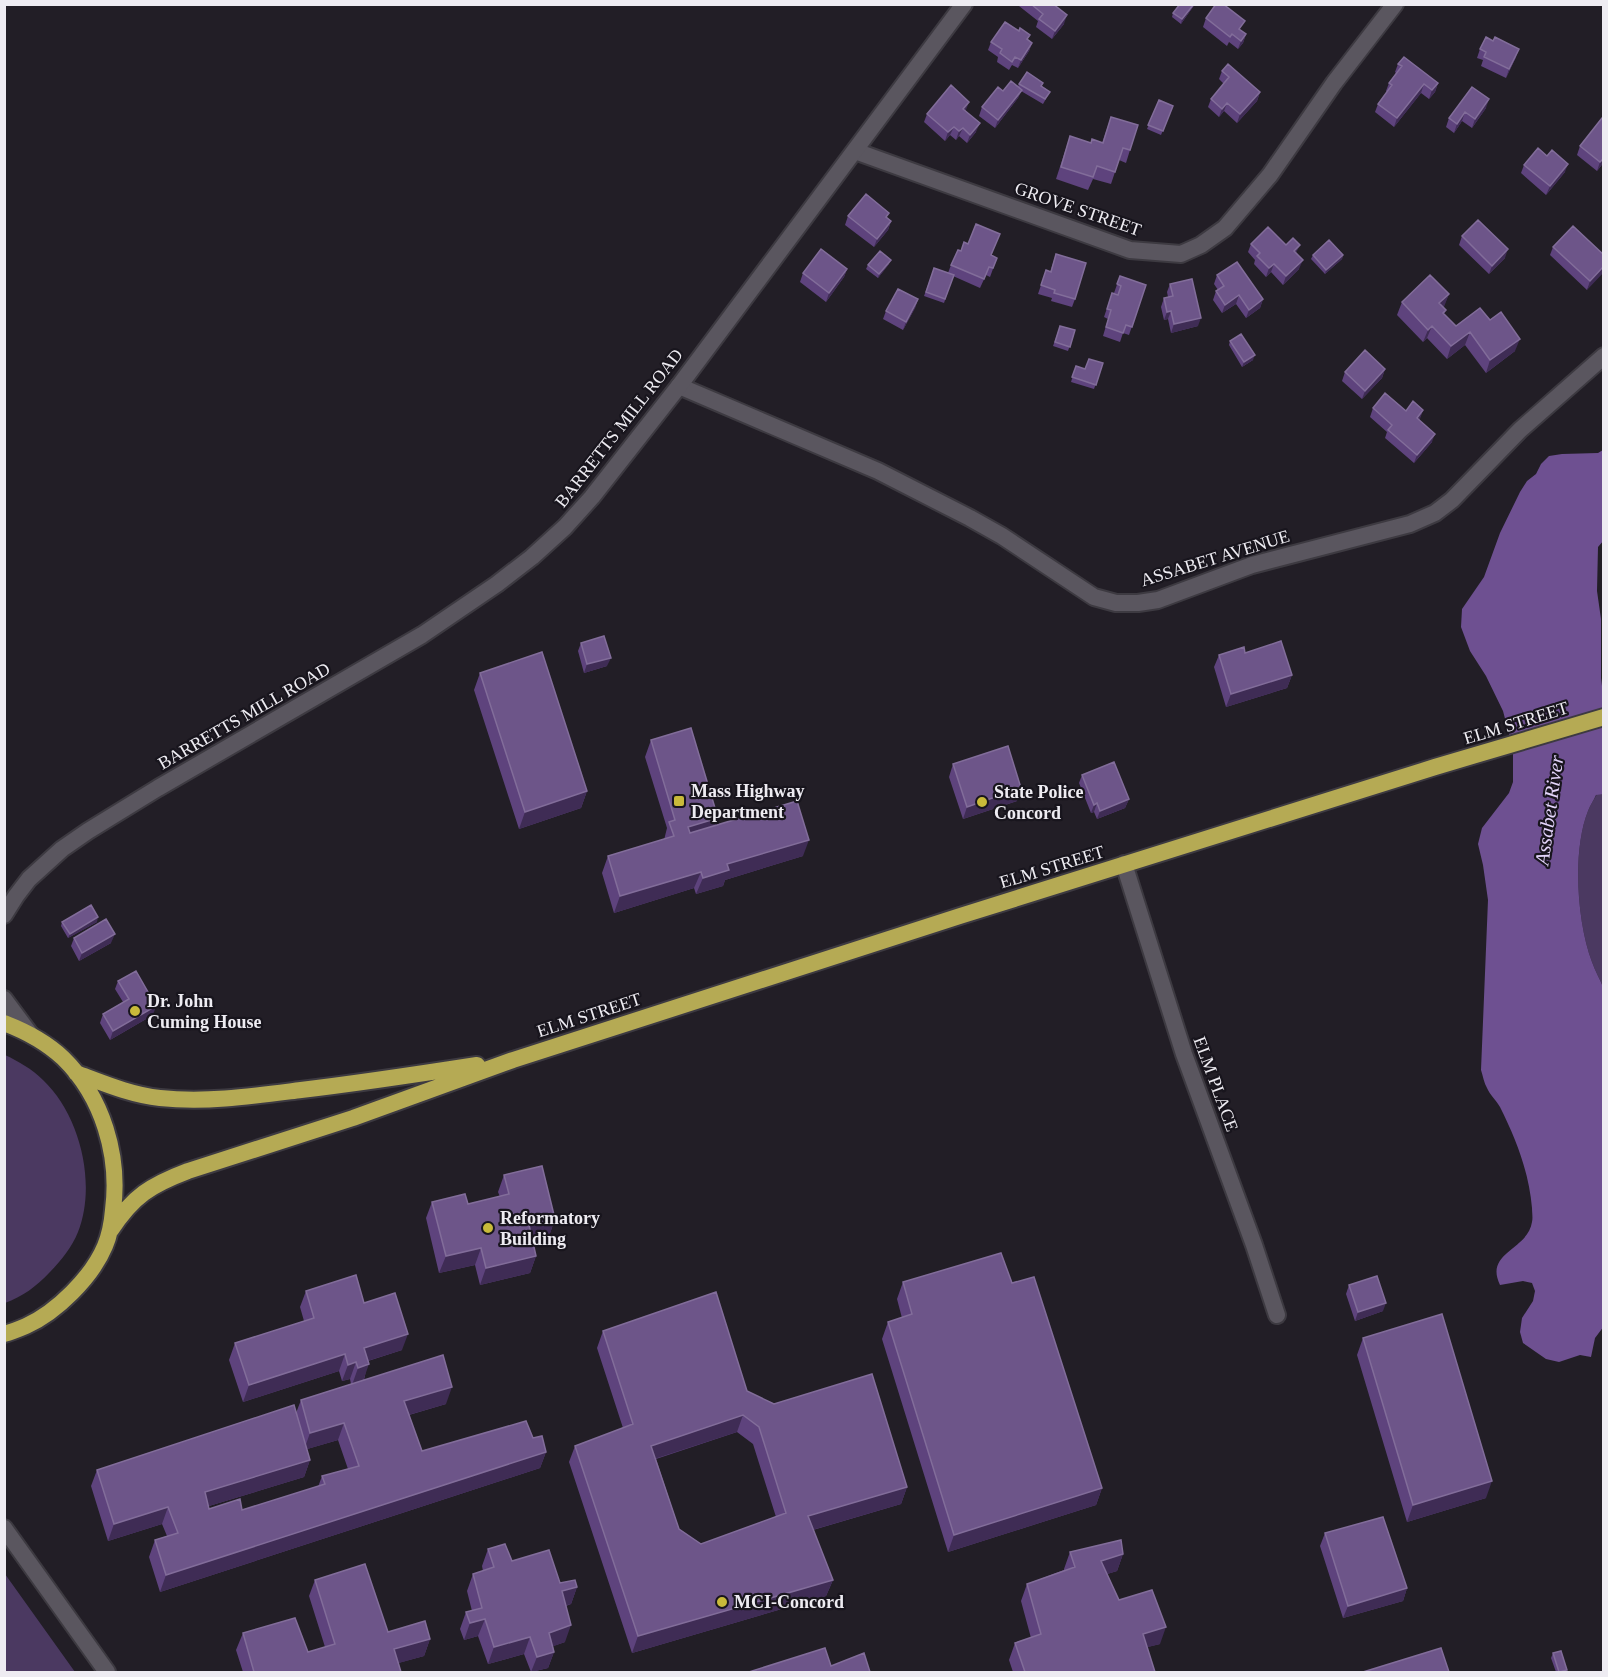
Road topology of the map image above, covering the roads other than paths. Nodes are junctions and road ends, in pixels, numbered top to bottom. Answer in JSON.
{"nodes":[{"id":1,"x":964,"y":4,"type":"edge"},
{"id":2,"x":1395,"y":4,"type":"edge"},
{"id":3,"x":855,"y":151,"type":"junction"},
{"id":4,"x":1604,"y":356,"type":"edge"},
{"id":5,"x":679,"y":386,"type":"junction"},
{"id":6,"x":1604,"y":717,"type":"edge"},
{"id":7,"x":1124,"y":864,"type":"junction"},
{"id":8,"x":4,"y":915,"type":"edge"},
{"id":9,"x":4,"y":999,"type":"edge"},
{"id":10,"x":4,"y":1023,"type":"edge"},
{"id":11,"x":30,"y":1034,"type":"junction"},
{"id":12,"x":513,"y":1060,"type":"junction"},
{"id":13,"x":76,"y":1073,"type":"junction"},
{"id":14,"x":111,"y":1230,"type":"junction"},
{"id":15,"x":1277,"y":1315,"type":"dead end"},
{"id":16,"x":4,"y":1336,"type":"edge"},
{"id":17,"x":4,"y":1528,"type":"edge"},
{"id":18,"x":107,"y":1672,"type":"edge"}],
"edges":[{"from":1,"to":3,"type":"street","name":"BARRETTS MILL ROAD"},
{"from":2,"to":3,"type":"street","name":"GROVE STREET"},
{"from":3,"to":5,"type":"street","name":"BARRETTS MILL ROAD"},
{"from":4,"to":5,"type":"street","name":"ASSABET AVENUE"},
{"from":5,"to":8,"type":"street","name":"BARRETTS MILL ROAD"},
{"from":6,"to":7,"type":"highway","name":"ELM STREET"},
{"from":7,"to":12,"type":"highway","name":"ELM STREET"},
{"from":7,"to":15,"type":"street","name":"ELM PLACE"},
{"from":9,"to":11,"type":"street"},
{"from":10,"to":11,"type":"highway"},
{"from":11,"to":13,"type":"highway"},
{"from":12,"to":13,"type":"highway","name":"ELM STREET"},
{"from":12,"to":14,"type":"highway","name":"ELM STREET"},
{"from":13,"to":14,"type":"highway"},
{"from":14,"to":16,"type":"highway"},
{"from":17,"to":18,"type":"street"}]}
